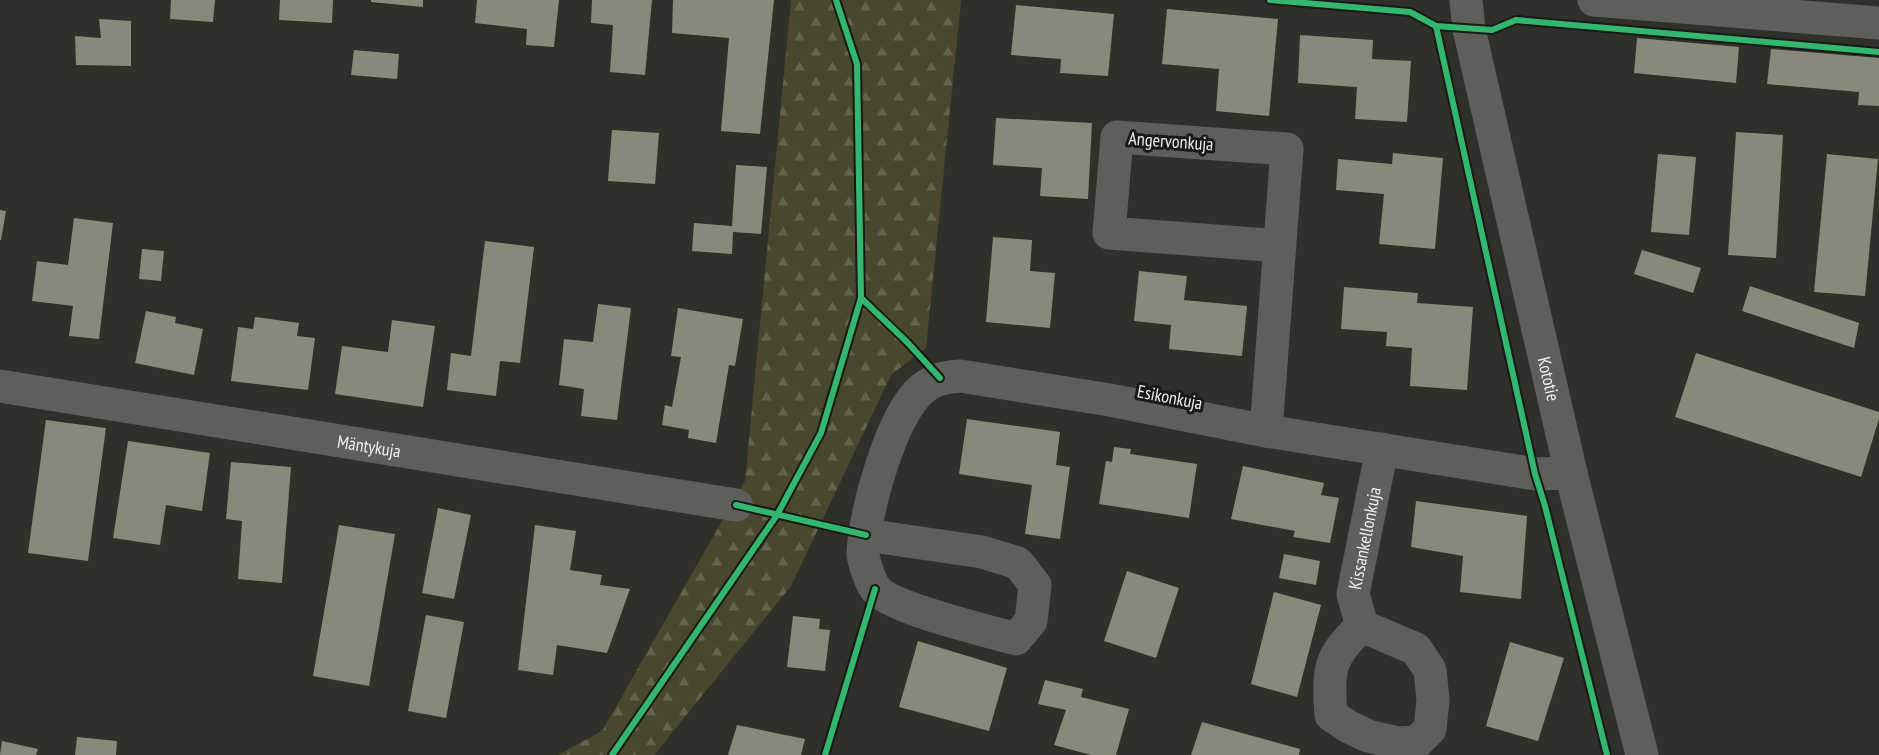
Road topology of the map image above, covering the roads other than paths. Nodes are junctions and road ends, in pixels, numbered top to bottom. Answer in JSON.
{"nodes":[{"id":1,"x":1466,"y":0,"type":"edge"},
{"id":2,"x":1594,"y":0,"type":"edge"},
{"id":3,"x":1879,"y":22,"type":"edge"},
{"id":4,"x":1280,"y":246,"type":"junction"},
{"id":5,"x":0,"y":386,"type":"edge"},
{"id":6,"x":1266,"y":431,"type":"junction"},
{"id":7,"x":1382,"y":449,"type":"junction"},
{"id":8,"x":1571,"y":473,"type":"junction"},
{"id":9,"x":736,"y":505,"type":"dead end"},
{"id":10,"x":866,"y":535,"type":"junction"},
{"id":11,"x":1362,"y":626,"type":"dead end"},
{"id":12,"x":1642,"y":755,"type":"edge"}],
"edges":[{"from":1,"to":8,"type":"street","name":"Kototie"},
{"from":2,"to":3,"type":"street"},
{"from":4,"to":4,"type":"street","name":"Angervonkuja"},
{"from":4,"to":6,"type":"street","name":"Angervonkuja"},
{"from":5,"to":9,"type":"street","name":"Mäntykuja"},
{"from":6,"to":7,"type":"street","name":"Esikonkuja"},
{"from":6,"to":10,"type":"street","name":"Esikonkuja"},
{"from":7,"to":8,"type":"street","name":"Esikonkuja"},
{"from":7,"to":11,"type":"street","name":"Kissankellonkuja"},
{"from":8,"to":12,"type":"street","name":"Kototie"},
{"from":10,"to":10,"type":"street","name":"Esikonkuja"}]}
